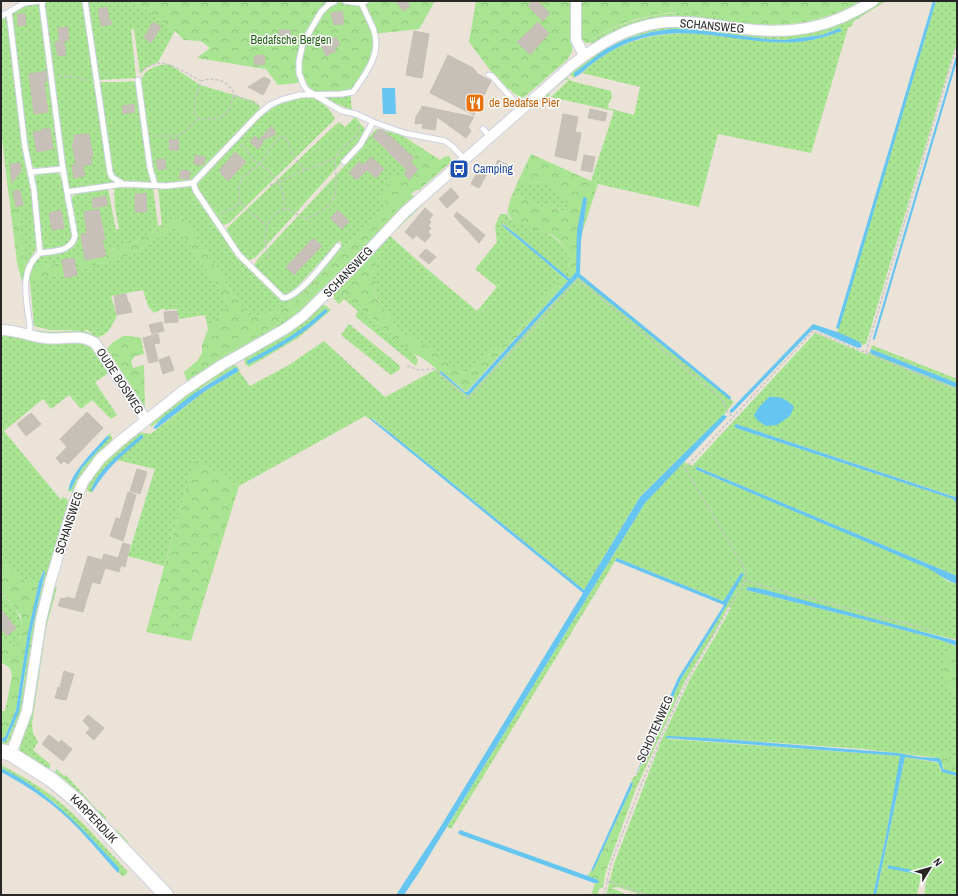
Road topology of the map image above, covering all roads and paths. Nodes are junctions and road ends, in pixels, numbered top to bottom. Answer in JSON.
{"nodes":[{"id":1,"x":38,"y":1,"type":"edge"},
{"id":2,"x":43,"y":1,"type":"edge"},
{"id":3,"x":85,"y":1,"type":"edge"},
{"id":4,"x":335,"y":1,"type":"edge"},
{"id":5,"x":346,"y":1,"type":"edge"},
{"id":6,"x":576,"y":1,"type":"edge"},
{"id":7,"x":873,"y":1,"type":"edge"},
{"id":8,"x":364,"y":2,"type":"edge"},
{"id":9,"x":9,"y":12,"type":"junction"},
{"id":10,"x":1,"y":16,"type":"edge"},
{"id":11,"x":957,"y":44,"type":"edge"},
{"id":12,"x":584,"y":55,"type":"junction"},
{"id":13,"x":489,"y":75,"type":"dead end"},
{"id":14,"x":51,"y":77,"type":"junction"},
{"id":15,"x":138,"y":80,"type":"joint"},
{"id":16,"x":96,"y":81,"type":"junction"},
{"id":17,"x":201,"y":81,"type":"junction"},
{"id":18,"x":313,"y":95,"type":"junction"},
{"id":19,"x":235,"y":96,"type":"junction"},
{"id":20,"x":268,"y":107,"type":"junction"},
{"id":21,"x":521,"y":109,"type":"junction"},
{"id":22,"x":362,"y":117,"type":"junction"},
{"id":23,"x":199,"y":119,"type":"junction"},
{"id":24,"x":373,"y":122,"type":"junction"},
{"id":25,"x":146,"y":136,"type":"junction"},
{"id":26,"x":236,"y":138,"type":"junction"},
{"id":27,"x":335,"y":158,"type":"junction"},
{"id":28,"x":464,"y":159,"type":"junction"},
{"id":29,"x":344,"y":162,"type":"dead end"},
{"id":30,"x":260,"y":164,"type":"junction"},
{"id":31,"x":63,"y":169,"type":"junction"},
{"id":32,"x":305,"y":171,"type":"junction"},
{"id":33,"x":30,"y":172,"type":"junction"},
{"id":34,"x":193,"y":183,"type":"junction"},
{"id":35,"x":123,"y":184,"type":"junction"},
{"id":36,"x":279,"y":184,"type":"junction"},
{"id":37,"x":155,"y":185,"type":"junction"},
{"id":38,"x":270,"y":186,"type":"dead end"},
{"id":39,"x":68,"y":192,"type":"junction"},
{"id":40,"x":240,"y":202,"type":"junction"},
{"id":41,"x":285,"y":209,"type":"junction"},
{"id":42,"x":214,"y":216,"type":"junction"},
{"id":43,"x":266,"y":227,"type":"junction"},
{"id":44,"x":338,"y":246,"type":"dead end"},
{"id":45,"x":40,"y":253,"type":"junction"},
{"id":46,"x":268,"y":258,"type":"dead end"},
{"id":47,"x":1,"y":330,"type":"edge"},
{"id":48,"x":28,"y":334,"type":"junction"},
{"id":49,"x":865,"y":353,"type":"junction"},
{"id":50,"x":407,"y":366,"type":"dead end"},
{"id":51,"x":957,"y":390,"type":"edge"},
{"id":52,"x":732,"y":417,"type":"junction"},
{"id":53,"x":146,"y":420,"type":"junction"},
{"id":54,"x":746,"y":581,"type":"junction"},
{"id":55,"x":931,"y":630,"type":"dead end"},
{"id":56,"x":6,"y":752,"type":"edge"},
{"id":57,"x":607,"y":881,"type":"junction"},
{"id":58,"x":166,"y":895,"type":"edge"},
{"id":59,"x":604,"y":895,"type":"edge"},
{"id":60,"x":649,"y":895,"type":"edge"}],
"edges":[{"from":1,"to":9,"type":"lane"},
{"from":2,"to":14,"type":"lane"},
{"from":3,"to":16,"type":"lane"},
{"from":4,"to":18,"type":"lane"},
{"from":5,"to":8,"type":"lane"},
{"from":6,"to":12,"type":"street"},
{"from":7,"to":12,"type":"street","name":"SCHANSWEG"},
{"from":8,"to":18,"type":"lane"},
{"from":9,"to":10,"type":"lane"},
{"from":9,"to":33,"type":"lane"},
{"from":11,"to":49,"type":"path"},
{"from":12,"to":21,"type":"street","name":"SCHANSWEG"},
{"from":13,"to":21,"type":"lane"},
{"from":14,"to":16,"type":"path"},
{"from":14,"to":31,"type":"lane"},
{"from":15,"to":17,"type":"path"},
{"from":15,"to":25,"type":"lane"},
{"from":16,"to":35,"type":"lane"},
{"from":17,"to":19,"type":"path"},
{"from":17,"to":23,"type":"path"},
{"from":18,"to":20,"type":"lane"},
{"from":18,"to":22,"type":"lane"},
{"from":19,"to":20,"type":"path"},
{"from":19,"to":23,"type":"path"},
{"from":20,"to":26,"type":"lane"},
{"from":21,"to":28,"type":"street","name":"SCHANSWEG"},
{"from":22,"to":24,"type":"lane"},
{"from":22,"to":27,"type":"path"},
{"from":23,"to":25,"type":"path"},
{"from":24,"to":28,"type":"lane"},
{"from":24,"to":29,"type":"lane"},
{"from":25,"to":37,"type":"lane"},
{"from":26,"to":30,"type":"path"},
{"from":26,"to":34,"type":"lane"},
{"from":27,"to":32,"type":"path"},
{"from":27,"to":41,"type":"path"},
{"from":28,"to":53,"type":"street","name":"SCHANSWEG"},
{"from":30,"to":32,"type":"path"},
{"from":30,"to":36,"type":"path"},
{"from":30,"to":40,"type":"path"},
{"from":31,"to":33,"type":"lane"},
{"from":31,"to":39,"type":"lane"},
{"from":32,"to":36,"type":"path"},
{"from":33,"to":45,"type":"lane"},
{"from":34,"to":37,"type":"lane"},
{"from":34,"to":42,"type":"lane"},
{"from":35,"to":37,"type":"lane"},
{"from":35,"to":39,"type":"lane"},
{"from":36,"to":38,"type":"path"},
{"from":36,"to":41,"type":"path"},
{"from":39,"to":45,"type":"lane"},
{"from":40,"to":42,"type":"path"},
{"from":40,"to":43,"type":"path"},
{"from":41,"to":43,"type":"path"},
{"from":42,"to":44,"type":"lane"},
{"from":43,"to":46,"type":"path"},
{"from":45,"to":48,"type":"lane"},
{"from":47,"to":48,"type":"street","name":"OUDE BOSWEG"},
{"from":48,"to":53,"type":"street","name":"OUDE BOSWEG"},
{"from":49,"to":51,"type":"path"},
{"from":49,"to":52,"type":"path"},
{"from":50,"to":52,"type":"path"},
{"from":52,"to":54,"type":"path"},
{"from":53,"to":56,"type":"street","name":"SCHANSWEG"},
{"from":54,"to":55,"type":"path"},
{"from":54,"to":57,"type":"path","name":"SCHOTENWEG"},
{"from":56,"to":58,"type":"street","name":"KARPERDIJK"},
{"from":57,"to":59,"type":"path","name":"SCHOTENWEG"},
{"from":57,"to":60,"type":"path"}]}
